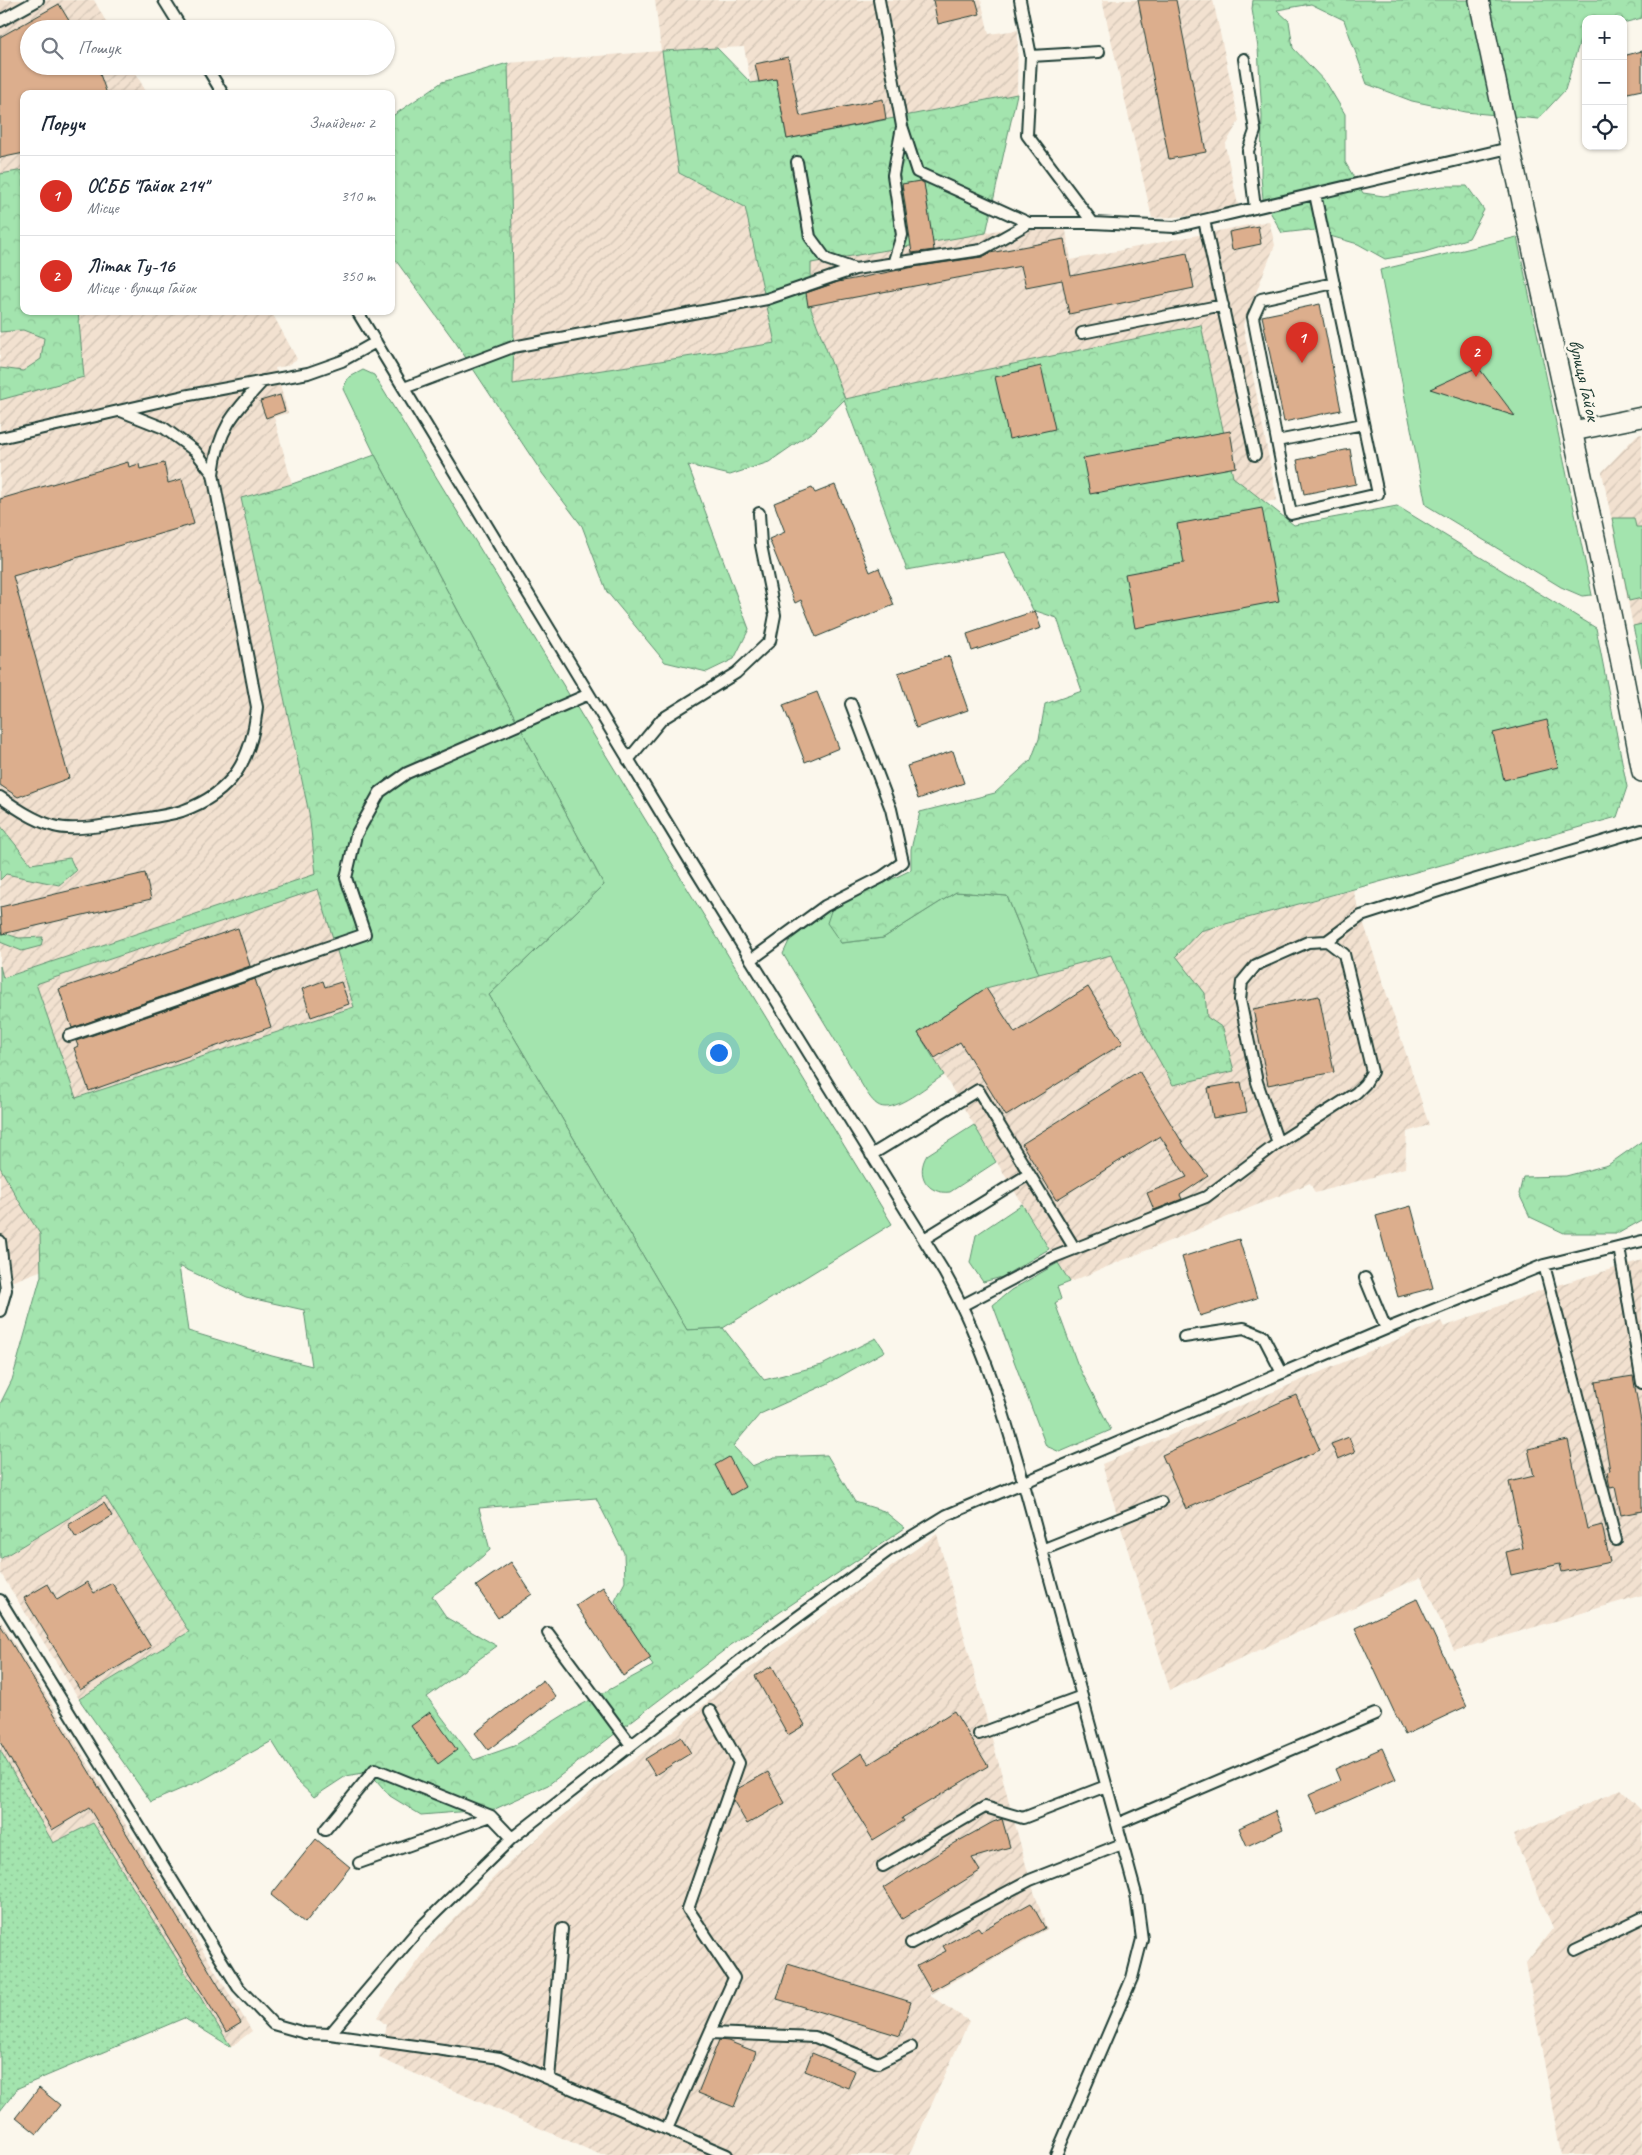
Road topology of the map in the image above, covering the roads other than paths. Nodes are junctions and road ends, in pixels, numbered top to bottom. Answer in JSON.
{"nodes":[{"id":1,"x":38,"y":0,"type":"edge"},
{"id":2,"x":164,"y":0,"type":"edge"},
{"id":3,"x":879,"y":0,"type":"edge"},
{"id":4,"x":1020,"y":0,"type":"edge"},
{"id":5,"x":1479,"y":0,"type":"edge"},
{"id":6,"x":176,"y":20,"type":"edge"},
{"id":7,"x":0,"y":21,"type":"edge"},
{"id":8,"x":1099,"y":52,"type":"dead end"},
{"id":9,"x":1032,"y":56,"type":"junction"},
{"id":10,"x":1244,"y":59,"type":"dead end"},
{"id":11,"x":211,"y":75,"type":"edge"},
{"id":12,"x":221,"y":90,"type":"edge"},
{"id":13,"x":902,"y":126,"type":"junction"},
{"id":14,"x":1509,"y":148,"type":"junction"},
{"id":15,"x":797,"y":162,"type":"dead end"},
{"id":16,"x":1315,"y":194,"type":"junction"},
{"id":17,"x":1255,"y":208,"type":"junction"},
{"id":18,"x":1204,"y":220,"type":"junction"},
{"id":19,"x":1030,"y":223,"type":"junction"},
{"id":20,"x":1093,"y":223,"type":"junction"},
{"id":21,"x":893,"y":264,"type":"junction"},
{"id":22,"x":855,"y":269,"type":"junction"},
{"id":23,"x":1334,"y":283,"type":"junction"},
{"id":24,"x":1223,"y":305,"type":"junction"},
{"id":25,"x":359,"y":315,"type":"edge"},
{"id":26,"x":1082,"y":334,"type":"dead end"},
{"id":27,"x":376,"y":342,"type":"junction"},
{"id":28,"x":263,"y":381,"type":"junction"},
{"id":29,"x":404,"y":388,"type":"junction"},
{"id":30,"x":120,"y":411,"type":"junction"},
{"id":31,"x":1642,"y":416,"type":"edge"},
{"id":32,"x":1363,"y":424,"type":"junction"},
{"id":33,"x":1573,"y":431,"type":"junction"},
{"id":34,"x":0,"y":438,"type":"edge"},
{"id":35,"x":1277,"y":441,"type":"junction"},
{"id":36,"x":1255,"y":456,"type":"dead end"},
{"id":37,"x":213,"y":474,"type":"junction"},
{"id":38,"x":759,"y":513,"type":"dead end"},
{"id":39,"x":589,"y":694,"type":"junction"},
{"id":40,"x":851,"y":704,"type":"dead end"},
{"id":41,"x":1639,"y":744,"type":"edge"},
{"id":42,"x":628,"y":760,"type":"junction"},
{"id":43,"x":1642,"y":772,"type":"edge"},
{"id":44,"x":0,"y":797,"type":"edge"},
{"id":45,"x":1642,"y":830,"type":"edge"},
{"id":46,"x":1327,"y":941,"type":"junction"},
{"id":47,"x":751,"y":960,"type":"junction"},
{"id":48,"x":69,"y":1036,"type":"dead end"},
{"id":49,"x":1278,"y":1142,"type":"junction"},
{"id":50,"x":871,"y":1155,"type":"junction"},
{"id":51,"x":1029,"y":1174,"type":"junction"},
{"id":52,"x":924,"y":1239,"type":"junction"},
{"id":53,"x":0,"y":1241,"type":"edge"},
{"id":54,"x":1642,"y":1241,"type":"edge"},
{"id":55,"x":1619,"y":1247,"type":"junction"},
{"id":56,"x":1075,"y":1249,"type":"junction"},
{"id":57,"x":1544,"y":1265,"type":"junction"},
{"id":58,"x":1365,"y":1278,"type":"dead end"},
{"id":59,"x":963,"y":1305,"type":"junction"},
{"id":60,"x":0,"y":1311,"type":"edge"},
{"id":61,"x":1386,"y":1329,"type":"junction"},
{"id":62,"x":1184,"y":1337,"type":"dead end"},
{"id":63,"x":1282,"y":1373,"type":"junction"},
{"id":64,"x":1642,"y":1383,"type":"edge"},
{"id":65,"x":1023,"y":1482,"type":"junction"},
{"id":66,"x":1161,"y":1502,"type":"dead end"},
{"id":67,"x":1616,"y":1540,"type":"dead end"},
{"id":68,"x":1042,"y":1550,"type":"junction"},
{"id":69,"x":0,"y":1600,"type":"edge"},
{"id":70,"x":548,"y":1633,"type":"dead end"},
{"id":71,"x":1082,"y":1696,"type":"junction"},
{"id":72,"x":710,"y":1711,"type":"dead end"},
{"id":73,"x":1374,"y":1714,"type":"dead end"},
{"id":74,"x":979,"y":1734,"type":"dead end"},
{"id":75,"x":631,"y":1745,"type":"junction"},
{"id":76,"x":1106,"y":1786,"type":"junction"},
{"id":77,"x":490,"y":1816,"type":"junction"},
{"id":78,"x":1117,"y":1824,"type":"junction"},
{"id":79,"x":325,"y":1830,"type":"dead end"},
{"id":80,"x":512,"y":1838,"type":"junction"},
{"id":81,"x":1122,"y":1844,"type":"junction"},
{"id":82,"x":359,"y":1863,"type":"dead end"},
{"id":83,"x":883,"y":1866,"type":"dead end"},
{"id":84,"x":1642,"y":1918,"type":"edge"},
{"id":85,"x":562,"y":1929,"type":"dead end"},
{"id":86,"x":911,"y":1944,"type":"dead end"},
{"id":87,"x":1575,"y":1950,"type":"dead end"},
{"id":88,"x":710,"y":2032,"type":"junction"},
{"id":89,"x":330,"y":2034,"type":"junction"},
{"id":90,"x":911,"y":2046,"type":"dead end"},
{"id":91,"x":549,"y":2079,"type":"junction"},
{"id":92,"x":667,"y":2130,"type":"junction"},
{"id":93,"x":727,"y":2155,"type":"edge"},
{"id":94,"x":1056,"y":2155,"type":"edge"}],
"edges":[{"from":1,"to":7,"type":"lane"},
{"from":2,"to":6,"type":"lane"},
{"from":3,"to":13,"type":"lane"},
{"from":4,"to":9,"type":"lane"},
{"from":5,"to":14,"type":"street","name":"вулиця Гайок"},
{"from":8,"to":9,"type":"lane"},
{"from":9,"to":20,"type":"lane"},
{"from":10,"to":17,"type":"lane"},
{"from":11,"to":12,"type":"lane"},
{"from":13,"to":19,"type":"lane"},
{"from":13,"to":21,"type":"lane"},
{"from":14,"to":16,"type":"lane"},
{"from":14,"to":33,"type":"street","name":"вулиця Гайок"},
{"from":15,"to":22,"type":"lane"},
{"from":16,"to":17,"type":"lane"},
{"from":16,"to":23,"type":"lane"},
{"from":17,"to":18,"type":"lane"},
{"from":18,"to":20,"type":"lane"},
{"from":18,"to":24,"type":"lane"},
{"from":19,"to":20,"type":"lane"},
{"from":19,"to":21,"type":"lane"},
{"from":21,"to":22,"type":"lane"},
{"from":22,"to":29,"type":"lane"},
{"from":23,"to":32,"type":"lane"},
{"from":23,"to":35,"type":"lane"},
{"from":24,"to":26,"type":"lane"},
{"from":24,"to":36,"type":"lane"},
{"from":25,"to":27,"type":"lane"},
{"from":27,"to":28,"type":"lane"},
{"from":27,"to":29,"type":"lane"},
{"from":28,"to":30,"type":"lane"},
{"from":28,"to":37,"type":"lane"},
{"from":29,"to":39,"type":"lane"},
{"from":30,"to":34,"type":"lane"},
{"from":30,"to":37,"type":"lane"},
{"from":31,"to":33,"type":"street"},
{"from":32,"to":35,"type":"lane"},
{"from":32,"to":35,"type":"lane"},
{"from":33,"to":41,"type":"street","name":"вулиця Гайок"},
{"from":37,"to":44,"type":"lane"},
{"from":38,"to":42,"type":"lane"},
{"from":39,"to":42,"type":"lane"},
{"from":39,"to":48,"type":"lane"},
{"from":40,"to":47,"type":"lane"},
{"from":41,"to":43,"type":"street","name":"вулиця Гайок"},
{"from":42,"to":47,"type":"lane"},
{"from":45,"to":46,"type":"lane"},
{"from":46,"to":49,"type":"lane"},
{"from":46,"to":49,"type":"lane"},
{"from":47,"to":50,"type":"lane"},
{"from":49,"to":56,"type":"lane"},
{"from":50,"to":51,"type":"lane"},
{"from":50,"to":52,"type":"lane"},
{"from":51,"to":52,"type":"lane"},
{"from":51,"to":56,"type":"lane"},
{"from":52,"to":59,"type":"lane"},
{"from":53,"to":60,"type":"lane"},
{"from":54,"to":55,"type":"lane"},
{"from":55,"to":57,"type":"lane"},
{"from":55,"to":64,"type":"lane"},
{"from":56,"to":59,"type":"lane"},
{"from":57,"to":61,"type":"lane"},
{"from":57,"to":67,"type":"lane"},
{"from":58,"to":61,"type":"lane"},
{"from":59,"to":65,"type":"lane"},
{"from":61,"to":63,"type":"lane"},
{"from":62,"to":63,"type":"lane"},
{"from":63,"to":65,"type":"lane"},
{"from":65,"to":68,"type":"lane"},
{"from":65,"to":75,"type":"lane"},
{"from":66,"to":68,"type":"lane"},
{"from":68,"to":71,"type":"lane"},
{"from":69,"to":89,"type":"lane"},
{"from":70,"to":75,"type":"lane"},
{"from":71,"to":74,"type":"lane"},
{"from":71,"to":76,"type":"lane"},
{"from":72,"to":88,"type":"lane"},
{"from":73,"to":78,"type":"lane"},
{"from":75,"to":80,"type":"lane"},
{"from":76,"to":78,"type":"lane"},
{"from":76,"to":83,"type":"lane"},
{"from":77,"to":79,"type":"lane"},
{"from":77,"to":80,"type":"lane"},
{"from":77,"to":82,"type":"lane"},
{"from":78,"to":81,"type":"lane"},
{"from":80,"to":89,"type":"lane"},
{"from":81,"to":86,"type":"lane"},
{"from":81,"to":94,"type":"lane"},
{"from":84,"to":87,"type":"lane"},
{"from":85,"to":91,"type":"lane"},
{"from":88,"to":90,"type":"lane"},
{"from":88,"to":92,"type":"lane"},
{"from":89,"to":91,"type":"lane"},
{"from":91,"to":92,"type":"lane"},
{"from":92,"to":93,"type":"lane"}]}
